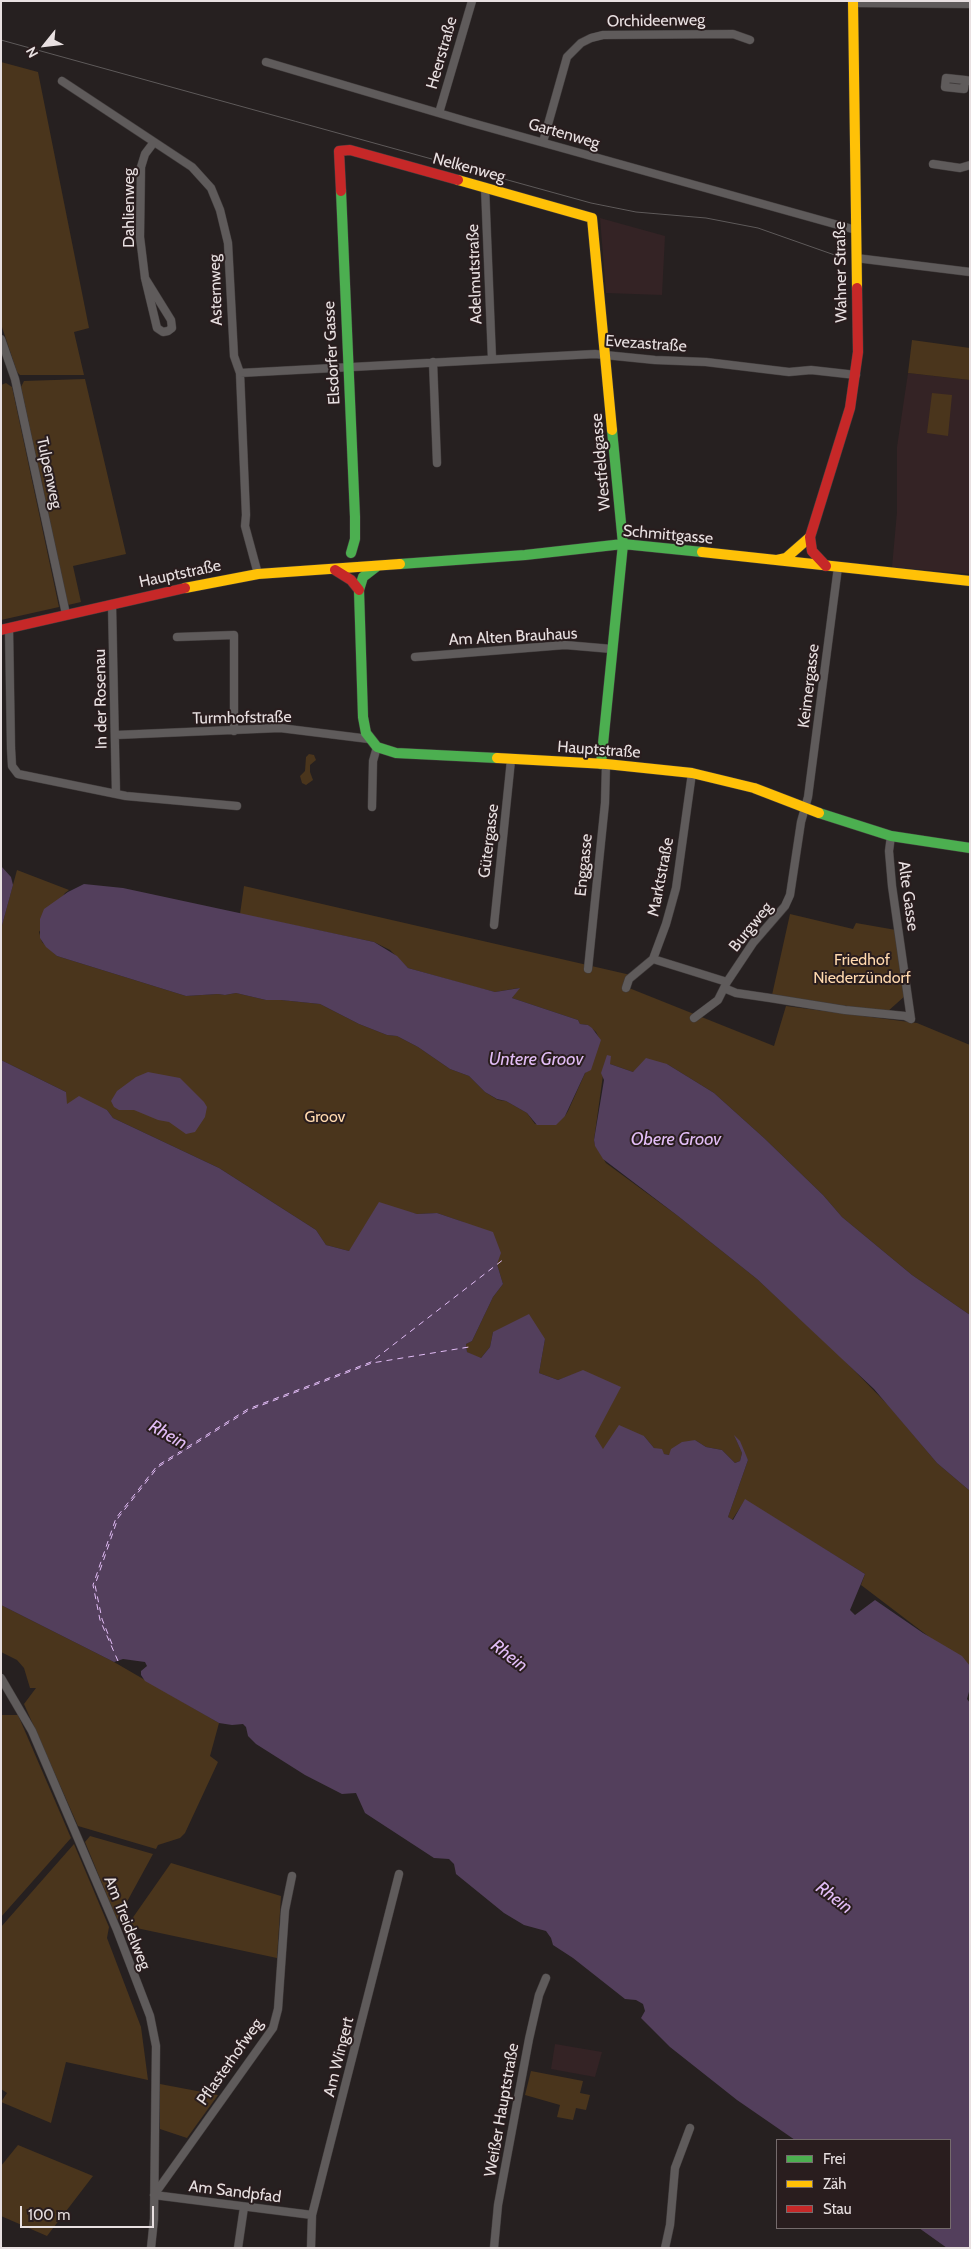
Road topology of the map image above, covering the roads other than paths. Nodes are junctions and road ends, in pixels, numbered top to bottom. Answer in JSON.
{"nodes":[{"id":1,"x":472,"y":1,"type":"edge"},
{"id":2,"x":853,"y":2,"type":"edge"},
{"id":3,"x":970,"y":4,"type":"edge"},
{"id":4,"x":750,"y":40,"type":"dead end"},
{"id":5,"x":266,"y":62,"type":"dead end"},
{"id":6,"x":62,"y":81,"type":"dead end"},
{"id":7,"x":439,"y":113,"type":"junction"},
{"id":8,"x":154,"y":142,"type":"junction"},
{"id":9,"x":542,"y":142,"type":"junction"},
{"id":10,"x":339,"y":151,"type":"joint"},
{"id":11,"x":933,"y":164,"type":"dead end"},
{"id":12,"x":970,"y":164,"type":"edge"},
{"id":13,"x":485,"y":187,"type":"junction"},
{"id":14,"x":592,"y":218,"type":"joint"},
{"id":15,"x":856,"y":230,"type":"junction"},
{"id":16,"x":856,"y":258,"type":"junction"},
{"id":17,"x":970,"y":272,"type":"edge"},
{"id":18,"x":145,"y":278,"type":"junction"},
{"id":19,"x":1,"y":339,"type":"edge"},
{"id":20,"x":606,"y":356,"type":"junction"},
{"id":21,"x":492,"y":359,"type":"junction"},
{"id":22,"x":433,"y":362,"type":"junction"},
{"id":23,"x":348,"y":367,"type":"junction"},
{"id":24,"x":240,"y":373,"type":"junction"},
{"id":25,"x":856,"y":376,"type":"junction"},
{"id":26,"x":436,"y":463,"type":"dead end"},
{"id":27,"x":810,"y":537,"type":"junction"},
{"id":28,"x":623,"y":544,"type":"junction"},
{"id":29,"x":351,"y":554,"type":"dead end"},
{"id":30,"x":775,"y":561,"type":"junction"},
{"id":31,"x":378,"y":566,"type":"junction"},
{"id":32,"x":826,"y":566,"type":"junction"},
{"id":33,"x":838,"y":567,"type":"junction"},
{"id":34,"x":334,"y":570,"type":"junction"},
{"id":35,"x":258,"y":574,"type":"junction"},
{"id":36,"x":970,"y":581,"type":"edge"},
{"id":37,"x":358,"y":590,"type":"junction"},
{"id":38,"x":112,"y":604,"type":"junction"},
{"id":39,"x":66,"y":614,"type":"junction"},
{"id":40,"x":5,"y":629,"type":"edge"},
{"id":41,"x":177,"y":638,"type":"dead end"},
{"id":42,"x":612,"y":649,"type":"junction"},
{"id":43,"x":415,"y":657,"type":"dead end"},
{"id":44,"x":234,"y":731,"type":"junction"},
{"id":45,"x":116,"y":735,"type":"junction"},
{"id":46,"x":369,"y":739,"type":"junction"},
{"id":47,"x":377,"y":747,"type":"junction"},
{"id":48,"x":11,"y":748,"type":"junction"},
{"id":49,"x":1,"y":749,"type":"edge"},
{"id":50,"x":511,"y":760,"type":"junction"},
{"id":51,"x":603,"y":764,"type":"junction"},
{"id":52,"x":692,"y":773,"type":"junction"},
{"id":53,"x":116,"y":794,"type":"junction"},
{"id":54,"x":237,"y":806,"type":"dead end"},
{"id":55,"x":372,"y":807,"type":"dead end"},
{"id":56,"x":805,"y":808,"type":"junction"},
{"id":57,"x":891,"y":836,"type":"junction"},
{"id":58,"x":970,"y":841,"type":"edge"},
{"id":59,"x":969,"y":848,"type":"edge"},
{"id":60,"x":494,"y":925,"type":"dead end"},
{"id":61,"x":653,"y":959,"type":"junction"},
{"id":62,"x":588,"y":969,"type":"dead end"},
{"id":63,"x":725,"y":985,"type":"junction"},
{"id":64,"x":626,"y":988,"type":"dead end"},
{"id":65,"x":694,"y":1018,"type":"dead end"},
{"id":66,"x":1,"y":1678,"type":"edge"},
{"id":67,"x":399,"y":1874,"type":"dead end"},
{"id":68,"x":292,"y":1876,"type":"dead end"},
{"id":69,"x":546,"y":1978,"type":"dead end"},
{"id":70,"x":690,"y":2128,"type":"dead end"},
{"id":71,"x":154,"y":2195,"type":"junction"},
{"id":72,"x":244,"y":2207,"type":"junction"},
{"id":73,"x":312,"y":2215,"type":"junction"},
{"id":74,"x":151,"y":2248,"type":"edge"},
{"id":75,"x":238,"y":2248,"type":"edge"},
{"id":76,"x":311,"y":2248,"type":"edge"},
{"id":77,"x":494,"y":2248,"type":"edge"},
{"id":78,"x":665,"y":2248,"type":"edge"}],
"edges":[{"from":1,"to":7,"type":"street","name":"Heerstraße"},
{"from":2,"to":3,"type":"street"},
{"from":2,"to":15,"type":"street","name":"Wahner Straße"},
{"from":4,"to":9,"type":"street","name":"Orchideenweg"},
{"from":5,"to":7,"type":"street","name":"Gartenweg"},
{"from":6,"to":8,"type":"street","name":"Asternweg"},
{"from":7,"to":9,"type":"street","name":"Gartenweg"},
{"from":8,"to":18,"type":"street","name":"Dahlienweg"},
{"from":8,"to":24,"type":"street","name":"Asternweg"},
{"from":9,"to":15,"type":"street","name":"Gartenweg"},
{"from":10,"to":13,"type":"street","name":"Nelkenweg"},
{"from":10,"to":23,"type":"street","name":"Elsdorfer Gasse"},
{"from":11,"to":12,"type":"street"},
{"from":13,"to":14,"type":"street","name":"Nelkenweg"},
{"from":13,"to":21,"type":"street","name":"Adelmutstraße"},
{"from":14,"to":20,"type":"street","name":"Westfeldgasse"},
{"from":15,"to":16,"type":"street","name":"Wahner Straße"},
{"from":16,"to":17,"type":"street"},
{"from":16,"to":25,"type":"street","name":"Wahner Straße"},
{"from":18,"to":18,"type":"street","name":"Dahlienweg"},
{"from":19,"to":39,"type":"street","name":"Tulpenweg"},
{"from":20,"to":21,"type":"street","name":"Evezastraße"},
{"from":20,"to":25,"type":"street","name":"Evezastraße"},
{"from":20,"to":28,"type":"street","name":"Westfeldgasse"},
{"from":21,"to":22,"type":"street","name":"Evezastraße"},
{"from":22,"to":23,"type":"street","name":"Evezastraße"},
{"from":22,"to":26,"type":"street"},
{"from":23,"to":24,"type":"street","name":"Evezastraße"},
{"from":23,"to":29,"type":"street","name":"Elsdorfer Gasse"},
{"from":24,"to":35,"type":"street","name":"Asternweg"},
{"from":25,"to":27,"type":"street","name":"Wahner Straße"},
{"from":27,"to":30,"type":"street"},
{"from":27,"to":32,"type":"street"},
{"from":28,"to":30,"type":"street","name":"Schmittgasse"},
{"from":28,"to":31,"type":"street","name":"Schmittgasse"},
{"from":28,"to":42,"type":"street","name":"Westfeldgasse"},
{"from":30,"to":32,"type":"street","name":"Schmittgasse"},
{"from":31,"to":34,"type":"street","name":"Schmittgasse"},
{"from":31,"to":37,"type":"street"},
{"from":32,"to":33,"type":"street","name":"Schmittgasse"},
{"from":33,"to":36,"type":"street","name":"Schmittgasse"},
{"from":33,"to":56,"type":"street","name":"Keimergasse"},
{"from":34,"to":35,"type":"street","name":"Hauptstraße"},
{"from":34,"to":37,"type":"street"},
{"from":35,"to":38,"type":"street","name":"Hauptstraße"},
{"from":37,"to":46,"type":"street"},
{"from":38,"to":39,"type":"street","name":"Hauptstraße"},
{"from":38,"to":45,"type":"street","name":"In der Rosenau"},
{"from":39,"to":40,"type":"street","name":"Hauptstraße"},
{"from":40,"to":48,"type":"street"},
{"from":41,"to":44,"type":"street"},
{"from":42,"to":43,"type":"street","name":"Am Alten Brauhaus"},
{"from":42,"to":51,"type":"street","name":"Westfeldgasse"},
{"from":44,"to":45,"type":"street","name":"Turmhofstraße"},
{"from":44,"to":46,"type":"street","name":"Turmhofstraße"},
{"from":45,"to":53,"type":"street","name":"In der Rosenau"},
{"from":46,"to":47,"type":"street"},
{"from":47,"to":50,"type":"street","name":"Hauptstraße"},
{"from":47,"to":55,"type":"street"},
{"from":48,"to":49,"type":"street"},
{"from":48,"to":53,"type":"street"},
{"from":50,"to":51,"type":"street","name":"Hauptstraße"},
{"from":50,"to":60,"type":"street","name":"Gütergasse"},
{"from":51,"to":52,"type":"street","name":"Hauptstraße"},
{"from":51,"to":62,"type":"street","name":"Enggasse"},
{"from":52,"to":56,"type":"street","name":"Hauptstraße"},
{"from":52,"to":61,"type":"street","name":"Marktstraße"},
{"from":53,"to":54,"type":"street"},
{"from":56,"to":57,"type":"street","name":"Hauptstraße"},
{"from":56,"to":63,"type":"street","name":"Burgweg"},
{"from":57,"to":59,"type":"street","name":"Hauptstraße"},
{"from":57,"to":63,"type":"street","name":"Alte Gasse"},
{"from":58,"to":59,"type":"street"},
{"from":61,"to":63,"type":"street"},
{"from":61,"to":64,"type":"street","name":"Marktstraße"},
{"from":63,"to":65,"type":"street","name":"Burgweg"},
{"from":66,"to":71,"type":"street","name":"Am Treidelweg"},
{"from":67,"to":73,"type":"street","name":"Am Wingert"},
{"from":68,"to":71,"type":"street","name":"Pflasterhofweg"},
{"from":69,"to":77,"type":"street","name":"Weißer Hauptstraße"},
{"from":70,"to":78,"type":"street"},
{"from":71,"to":72,"type":"street","name":"Am Sandpfad"},
{"from":71,"to":74,"type":"street"},
{"from":72,"to":73,"type":"street","name":"Am Sandpfad"},
{"from":72,"to":75,"type":"street"},
{"from":73,"to":76,"type":"street","name":"Am Wingert"}]}
